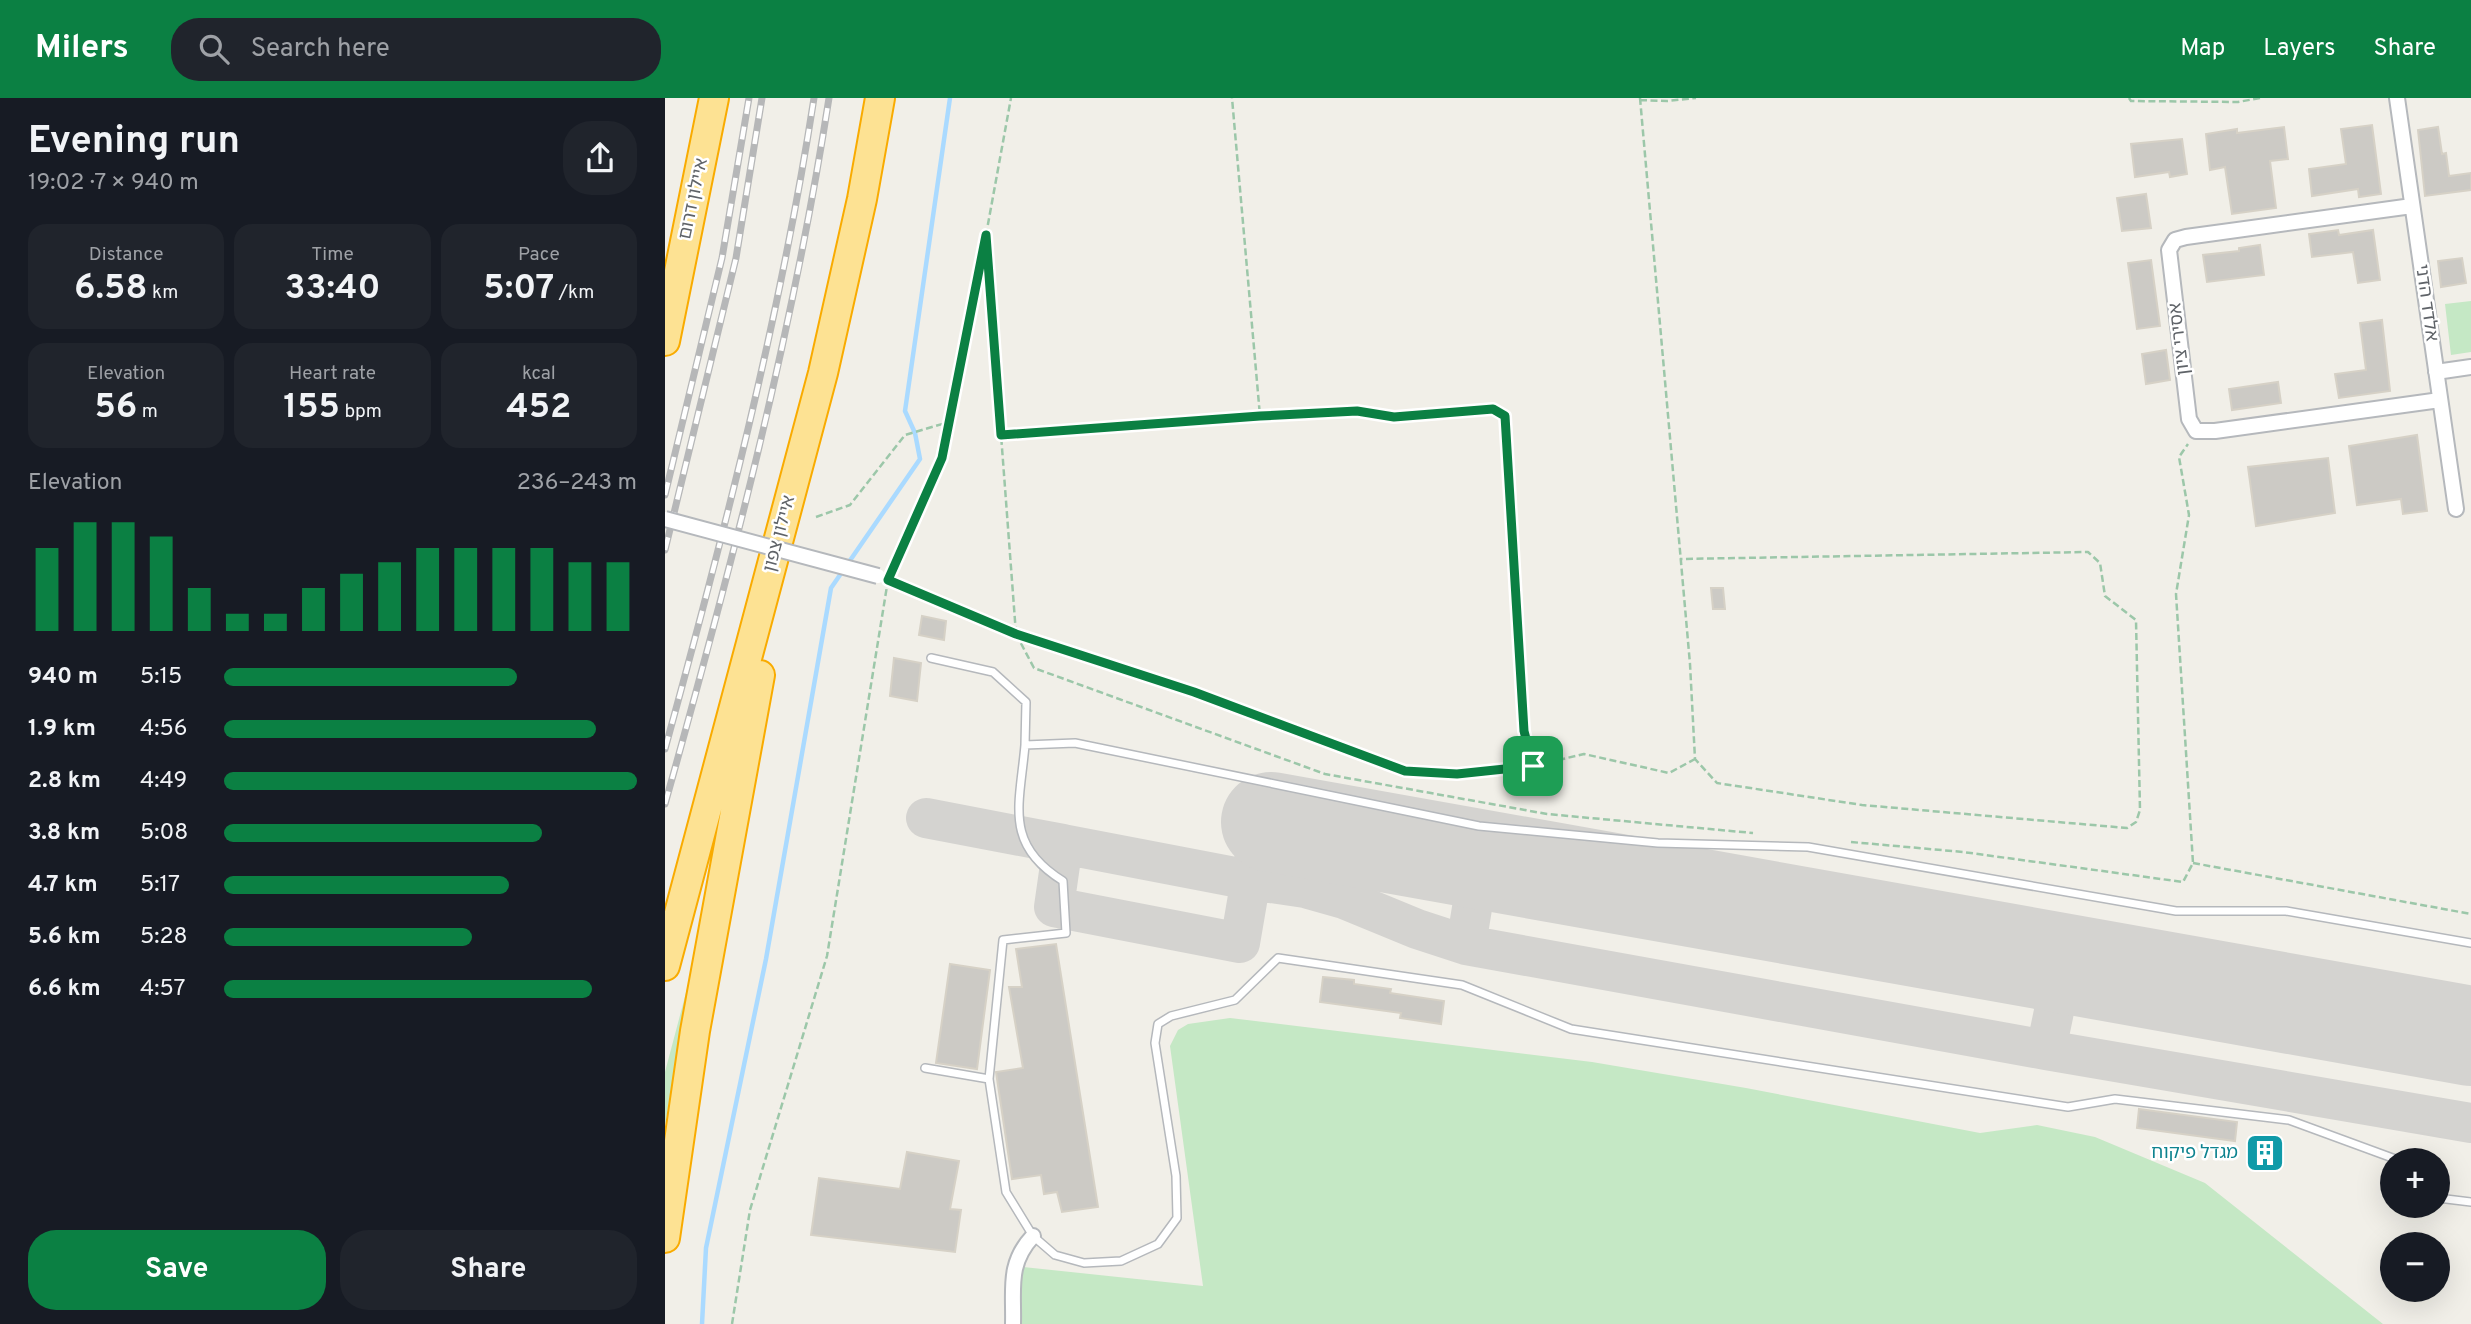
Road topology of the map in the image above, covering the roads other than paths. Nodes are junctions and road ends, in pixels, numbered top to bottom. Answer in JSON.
{"nodes":[{"id":1,"x":714,"y":98,"type":"edge"},
{"id":2,"x":880,"y":98,"type":"edge"},
{"id":3,"x":2397,"y":98,"type":"edge"},
{"id":4,"x":2412,"y":206,"type":"junction"},
{"id":5,"x":665,"y":341,"type":"edge"},
{"id":6,"x":2471,"y":367,"type":"edge"},
{"id":7,"x":2436,"y":372,"type":"junction"},
{"id":8,"x":2440,"y":400,"type":"junction"},
{"id":9,"x":794,"y":484,"type":"junction"},
{"id":10,"x":2456,"y":509,"type":"dead end"},
{"id":11,"x":665,"y":519,"type":"edge"},
{"id":12,"x":883,"y":578,"type":"road end"},
{"id":13,"x":931,"y":658,"type":"dead end"},
{"id":14,"x":1025,"y":745,"type":"junction"},
{"id":15,"x":2471,"y":943,"type":"edge"},
{"id":16,"x":665,"y":966,"type":"edge"},
{"id":17,"x":925,"y":1068,"type":"dead end"},
{"id":18,"x":989,"y":1079,"type":"junction"},
{"id":19,"x":2380,"y":1153,"type":"edge"},
{"id":20,"x":2450,"y":1199,"type":"edge"},
{"id":21,"x":2471,"y":1202,"type":"edge"},
{"id":22,"x":1033,"y":1236,"type":"junction"},
{"id":23,"x":665,"y":1238,"type":"edge"},
{"id":24,"x":1013,"y":1324,"type":"edge"}],
"edges":[{"from":1,"to":5,"type":"highway","name":"איילון דרום"},
{"from":2,"to":9,"type":"highway","name":"איילון צפון"},
{"from":3,"to":4,"type":"street","name":"אלדד הדני"},
{"from":4,"to":7,"type":"street","name":"אלדד הדני"},
{"from":4,"to":8,"type":"street","name":"אסירי ציון"},
{"from":6,"to":7,"type":"street"},
{"from":7,"to":8,"type":"street","name":"אלדד הדני"},
{"from":8,"to":10,"type":"street","name":"אלדד הדני"},
{"from":9,"to":16,"type":"highway","name":"איילון צפון"},
{"from":9,"to":23,"type":"highway"},
{"from":11,"to":12,"type":"street","bridge":true},
{"from":13,"to":14,"type":"lane"},
{"from":14,"to":15,"type":"lane"},
{"from":14,"to":18,"type":"lane"},
{"from":17,"to":18,"type":"lane"},
{"from":18,"to":22,"type":"lane"},
{"from":19,"to":22,"type":"lane"},
{"from":20,"to":21,"type":"lane"},
{"from":22,"to":24,"type":"street"}]}
